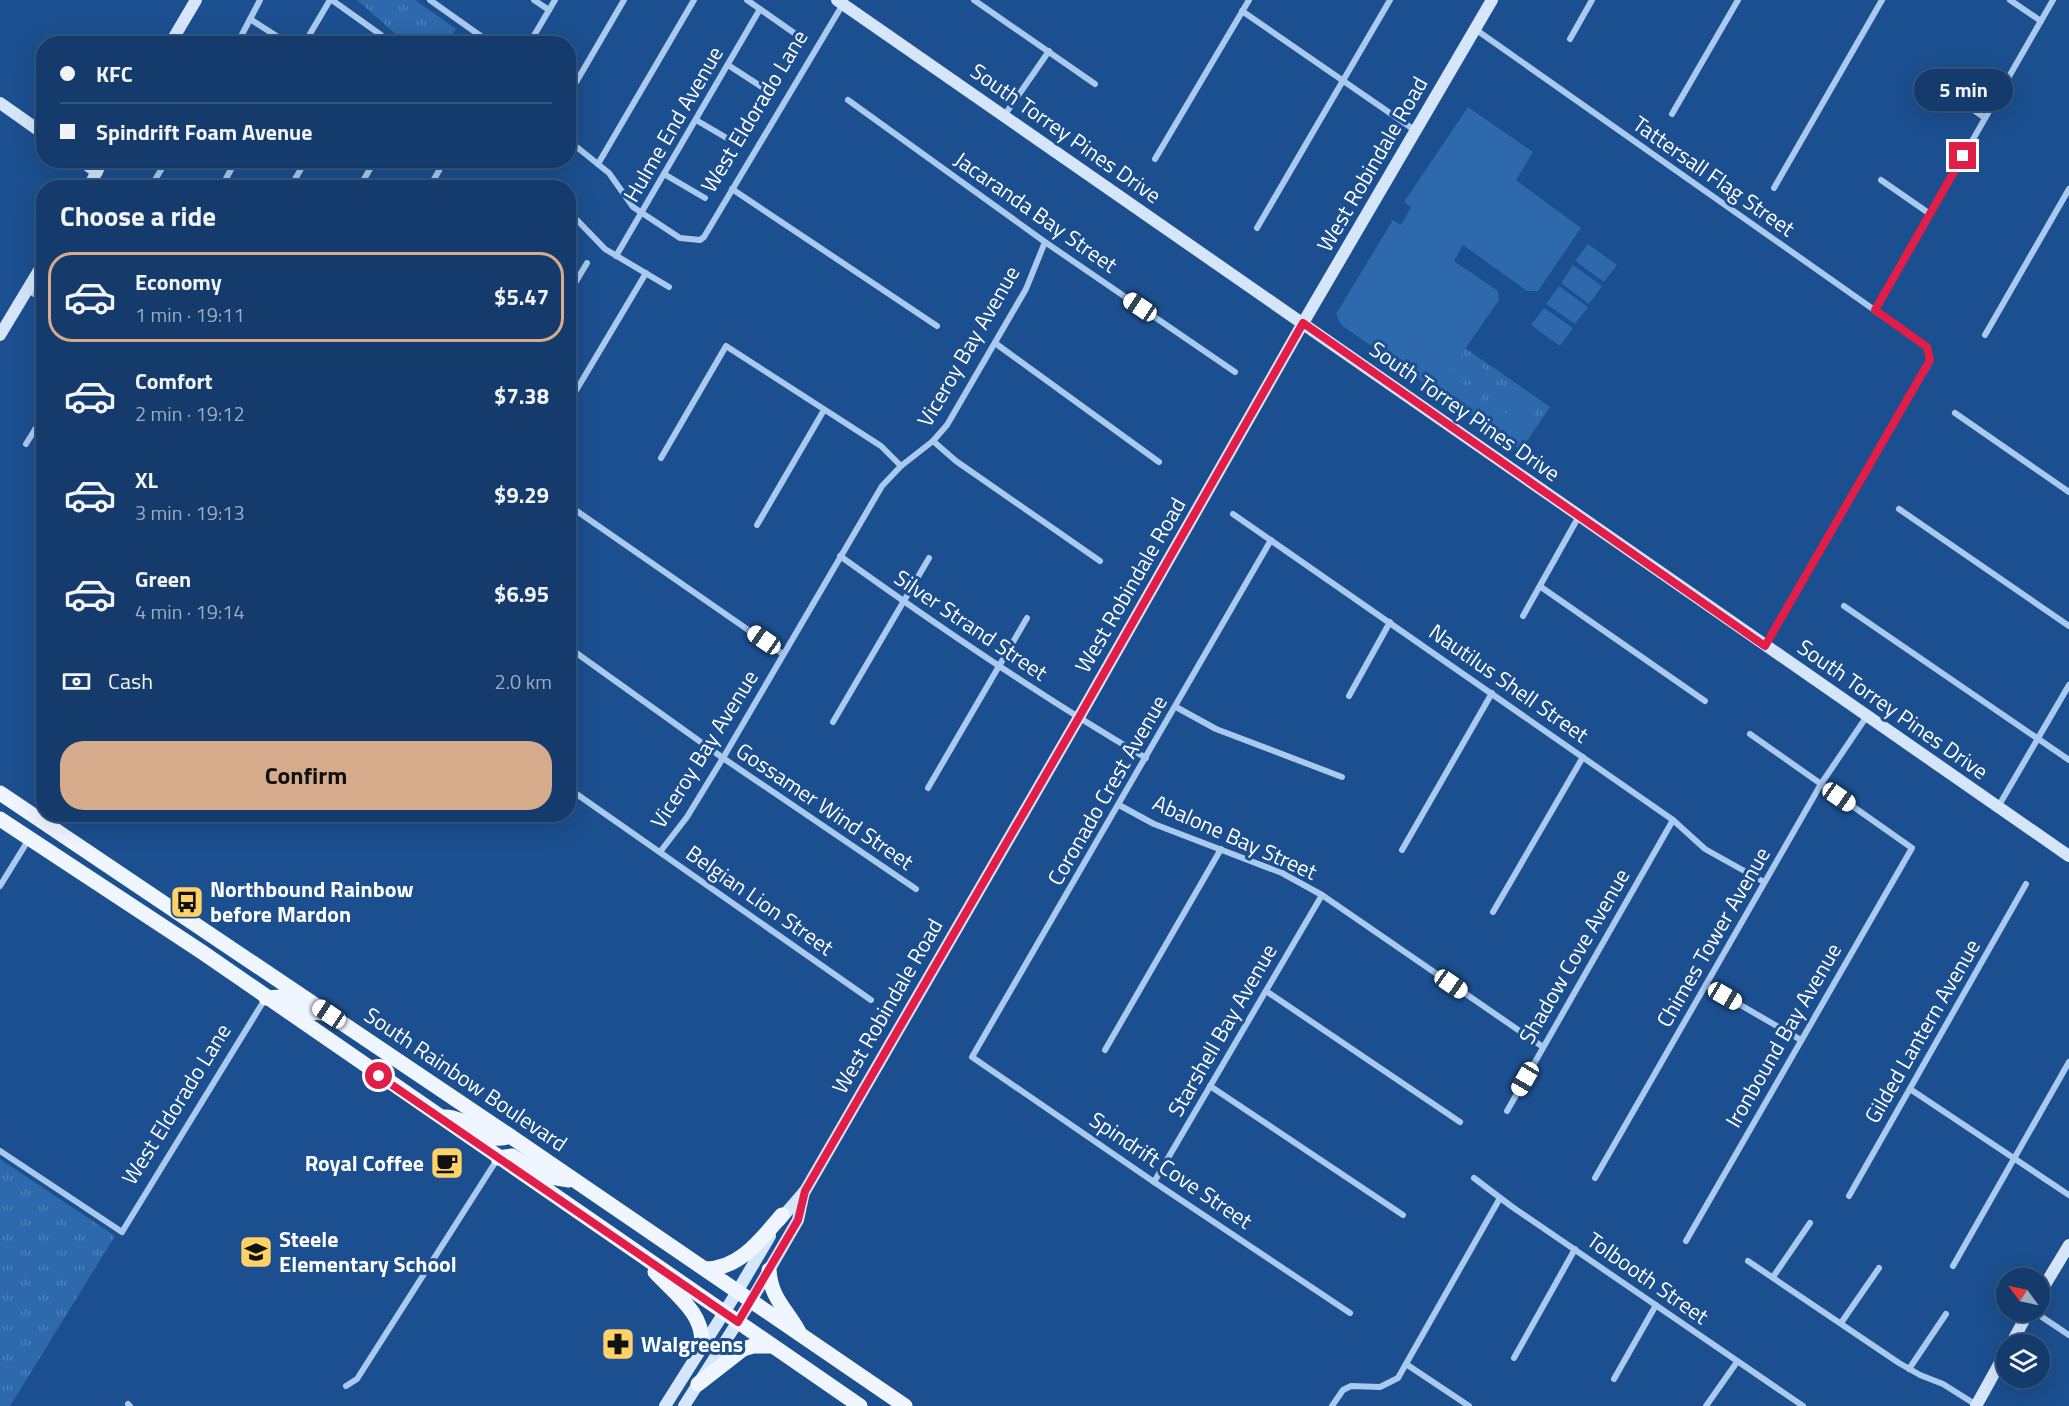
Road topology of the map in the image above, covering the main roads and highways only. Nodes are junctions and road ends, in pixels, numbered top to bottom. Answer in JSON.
{"nodes":[{"id":1,"x":196,"y":0,"type":"edge"},
{"id":2,"x":1492,"y":0,"type":"edge"},
{"id":3,"x":842,"y":1,"type":"edge"},
{"id":4,"x":175,"y":36,"type":"edge"},
{"id":5,"x":0,"y":103,"type":"edge"},
{"id":6,"x":36,"y":128,"type":"edge"},
{"id":7,"x":91,"y":168,"type":"edge"},
{"id":8,"x":99,"y":168,"type":"edge"},
{"id":9,"x":97,"y":172,"type":"junction"},
{"id":10,"x":92,"y":180,"type":"edge"},
{"id":11,"x":36,"y":275,"type":"edge"},
{"id":12,"x":1303,"y":323,"type":"junction"},
{"id":13,"x":0,"y":335,"type":"edge"},
{"id":14,"x":0,"y":793,"type":"edge"},
{"id":15,"x":0,"y":808,"type":"edge"},
{"id":16,"x":36,"y":814,"type":"edge"},
{"id":17,"x":0,"y":819,"type":"edge"},
{"id":18,"x":36,"y":820,"type":"edge"},
{"id":19,"x":48,"y":822,"type":"edge"},
{"id":20,"x":30,"y":839,"type":"junction"},
{"id":21,"x":2069,"y":856,"type":"edge"},
{"id":22,"x":117,"y":872,"type":"junction"},
{"id":23,"x":202,"y":952,"type":"junction"},
{"id":24,"x":261,"y":968,"type":"junction"},
{"id":25,"x":266,"y":998,"type":"junction"},
{"id":26,"x":329,"y":1014,"type":"junction"},
{"id":27,"x":438,"y":1117,"type":"junction"},
{"id":28,"x":510,"y":1136,"type":"junction"},
{"id":29,"x":498,"y":1158,"type":"junction"},
{"id":30,"x":575,"y":1181,"type":"junction"},
{"id":31,"x":805,"y":1191,"type":"junction"},
{"id":32,"x":782,"y":1215,"type":"junction"},
{"id":33,"x":2069,"y":1245,"type":"edge"},
{"id":34,"x":635,"y":1250,"type":"junction"},
{"id":35,"x":705,"y":1269,"type":"junction"},
{"id":36,"x":769,"y":1270,"type":"junction"},
{"id":37,"x":2050,"y":1276,"type":"edge"},
{"id":38,"x":737,"y":1292,"type":"junction"},
{"id":39,"x":751,"y":1301,"type":"junction"},
{"id":40,"x":724,"y":1312,"type":"junction"},
{"id":41,"x":738,"y":1322,"type":"junction"},
{"id":42,"x":800,"y":1335,"type":"junction"},
{"id":43,"x":771,"y":1346,"type":"junction"},
{"id":44,"x":701,"y":1348,"type":"junction"},
{"id":45,"x":1996,"y":1371,"type":"edge"},
{"id":46,"x":698,"y":1384,"type":"junction"},
{"id":47,"x":665,"y":1406,"type":"edge"},
{"id":48,"x":684,"y":1406,"type":"edge"},
{"id":49,"x":860,"y":1406,"type":"edge"},
{"id":50,"x":905,"y":1406,"type":"edge"},
{"id":51,"x":1977,"y":1406,"type":"edge"}],
"edges":[{"from":1,"to":4,"type":"main road"},
{"from":2,"to":12,"type":"main road","name":"West Robindale Road"},
{"from":3,"to":12,"type":"main road","name":"South Torrey Pines Drive"},
{"from":5,"to":6,"type":"main road"},
{"from":7,"to":9,"type":"main road"},
{"from":8,"to":9,"type":"main road"},
{"from":9,"to":10,"type":"main road"},
{"from":11,"to":13,"type":"main road"},
{"from":12,"to":21,"type":"main road","name":"South Torrey Pines Drive"},
{"from":12,"to":31,"type":"main road","name":"West Robindale Road"},
{"from":14,"to":16,"type":"main road","name":"South Rainbow Boulevard"},
{"from":15,"to":18,"type":"main road"},
{"from":17,"to":20,"type":"main road","name":"South Rainbow Boulevard"},
{"from":19,"to":22,"type":"main road","name":"South Rainbow Boulevard"},
{"from":20,"to":22,"type":"main road"},
{"from":20,"to":23,"type":"main road","name":"South Rainbow Boulevard"},
{"from":22,"to":24,"type":"main road","name":"South Rainbow Boulevard"},
{"from":23,"to":24,"type":"main road"},
{"from":23,"to":25,"type":"main road","name":"South Rainbow Boulevard"},
{"from":24,"to":26,"type":"main road","name":"South Rainbow Boulevard"},
{"from":25,"to":26,"type":"main road"},
{"from":25,"to":27,"type":"main road","name":"South Rainbow Boulevard"},
{"from":26,"to":28,"type":"main road","name":"South Rainbow Boulevard"},
{"from":27,"to":28,"type":"main road"},
{"from":27,"to":29,"type":"main road","name":"South Rainbow Boulevard"},
{"from":28,"to":30,"type":"main road","name":"South Rainbow Boulevard"},
{"from":29,"to":30,"type":"main road"},
{"from":29,"to":34,"type":"main road","name":"South Rainbow Boulevard"},
{"from":30,"to":35,"type":"main road","name":"South Rainbow Boulevard"},
{"from":31,"to":32,"type":"main road","name":"West Robindale Road"},
{"from":31,"to":36,"type":"main road","name":"West Robindale Road"},
{"from":32,"to":35,"type":"main road"},
{"from":32,"to":38,"type":"main road","name":"West Robindale Road"},
{"from":33,"to":37,"type":"main road"},
{"from":34,"to":40,"type":"main road","name":"South Rainbow Boulevard"},
{"from":34,"to":44,"type":"main road"},
{"from":35,"to":38,"type":"main road","name":"South Rainbow Boulevard"},
{"from":36,"to":39,"type":"main road","name":"West Robindale Road"},
{"from":36,"to":42,"type":"main road"},
{"from":38,"to":39,"type":"main road","name":"South Rainbow Boulevard"},
{"from":38,"to":40,"type":"main road","name":"West Robindale Road"},
{"from":39,"to":41,"type":"main road","name":"West Robindale Road"},
{"from":39,"to":42,"type":"main road","name":"South Rainbow Boulevard"},
{"from":40,"to":41,"type":"main road","name":"South Rainbow Boulevard"},
{"from":40,"to":44,"type":"main road","name":"West Robindale Road"},
{"from":41,"to":43,"type":"main road","name":"South Rainbow Boulevard"},
{"from":41,"to":46,"type":"main road","name":"West Robindale Road"},
{"from":42,"to":50,"type":"main road","name":"South Rainbow Boulevard"},
{"from":43,"to":46,"type":"main road"},
{"from":43,"to":49,"type":"main road","name":"South Rainbow Boulevard"},
{"from":44,"to":47,"type":"main road","name":"West Robindale Road"},
{"from":45,"to":51,"type":"main road"},
{"from":46,"to":48,"type":"main road","name":"West Robindale Road"}]}
